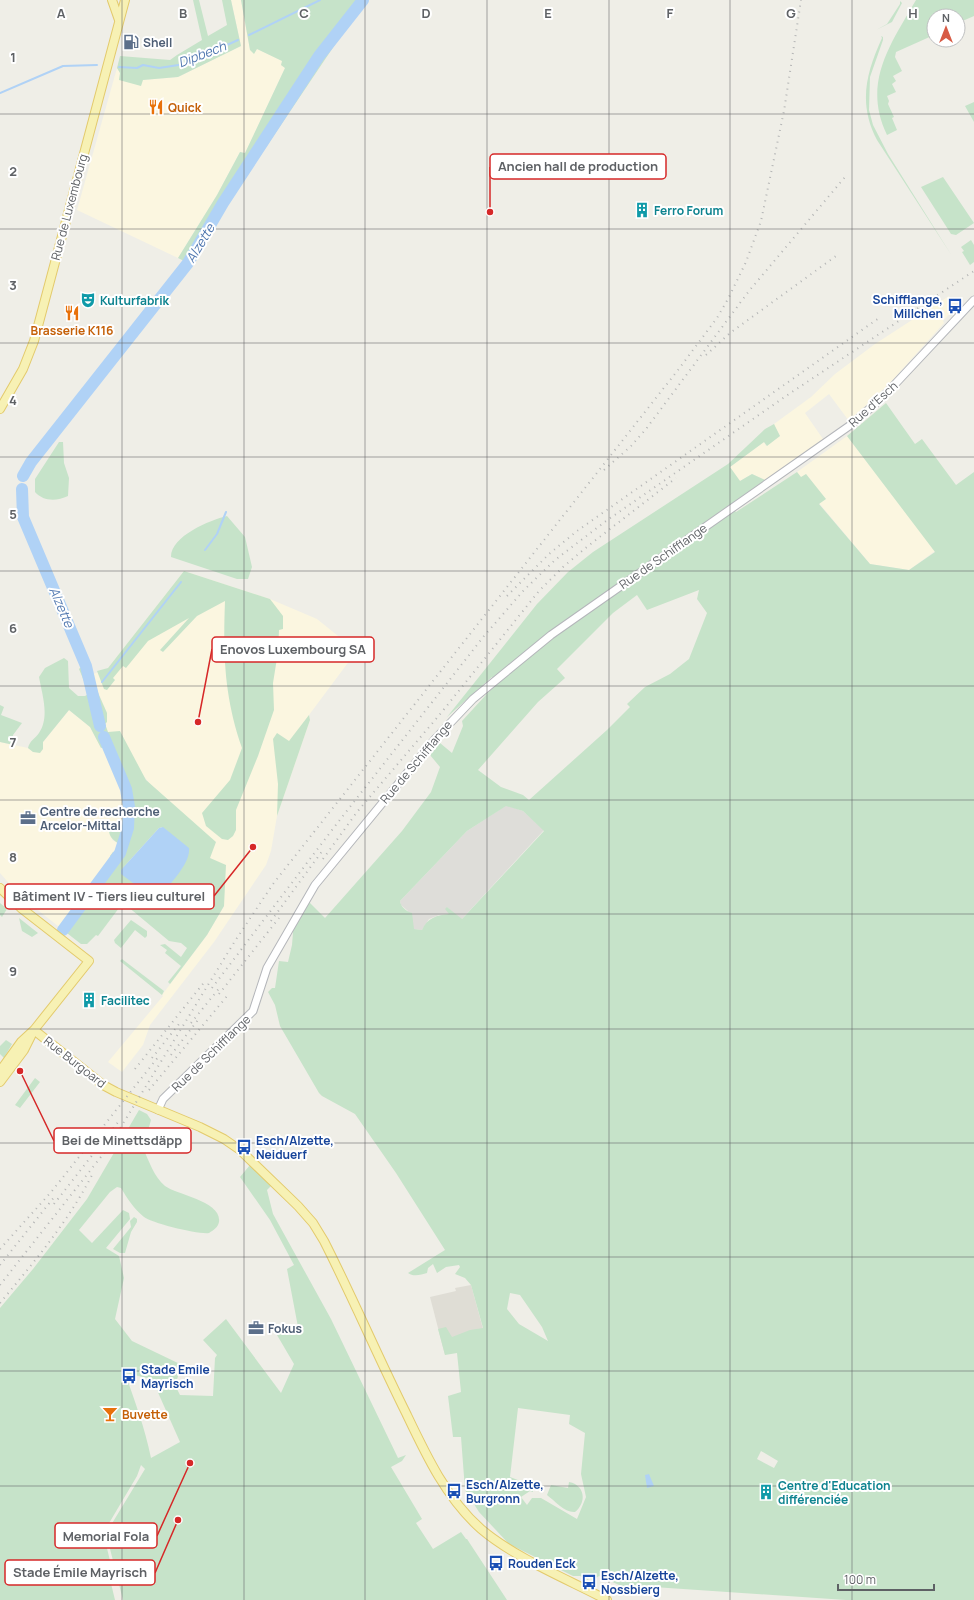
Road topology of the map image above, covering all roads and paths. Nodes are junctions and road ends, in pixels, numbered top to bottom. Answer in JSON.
{"nodes":[{"id":1,"x":112,"y":0,"type":"edge"},
{"id":2,"x":125,"y":0,"type":"edge"},
{"id":3,"x":120,"y":21,"type":"junction"},
{"id":4,"x":974,"y":300,"type":"edge"},
{"id":5,"x":0,"y":410,"type":"edge"},
{"id":6,"x":757,"y":490,"type":"joint"},
{"id":7,"x":0,"y":888,"type":"edge"},
{"id":8,"x":34,"y":1030,"type":"junction"},
{"id":9,"x":0,"y":1071,"type":"edge"},
{"id":10,"x":0,"y":1082,"type":"edge"},
{"id":11,"x":158,"y":1110,"type":"junction"},
{"id":12,"x":607,"y":1600,"type":"edge"}],
"edges":[{"from":1,"to":3,"type":"main road"},
{"from":2,"to":3,"type":"main road","name":"Rue de Luxembourg"},
{"from":3,"to":5,"type":"main road","name":"Rue de Luxembourg"},
{"from":4,"to":6,"type":"street","name":"Rue d'Esch"},
{"from":6,"to":11,"type":"street","name":"Rue de Schifflange"},
{"from":7,"to":8,"type":"main road"},
{"from":8,"to":9,"type":"main road"},
{"from":8,"to":10,"type":"main road"},
{"from":8,"to":11,"type":"main road","name":"Rue Burgoard"},
{"from":11,"to":12,"type":"main road","name":"Rue Burgoard"}]}
